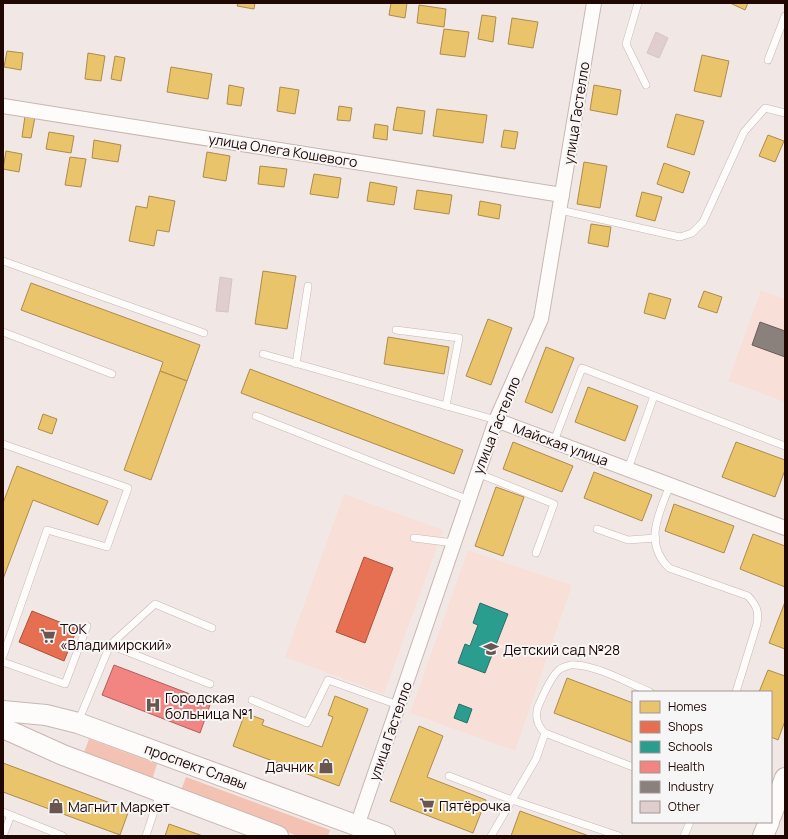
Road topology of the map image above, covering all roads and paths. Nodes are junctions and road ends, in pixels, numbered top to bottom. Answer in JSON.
{"nodes":[{"id":1,"x":594,"y":3,"type":"edge"},
{"id":2,"x":638,"y":3,"type":"edge"},
{"id":3,"x":785,"y":16,"type":"edge"},
{"id":4,"x":768,"y":60,"type":"dead end"},
{"id":5,"x":646,"y":85,"type":"dead end"},
{"id":6,"x":3,"y":106,"type":"edge"},
{"id":7,"x":785,"y":113,"type":"edge"},
{"id":8,"x":562,"y":195,"type":"junction"},
{"id":9,"x":560,"y":210,"type":"junction"},
{"id":10,"x":3,"y":261,"type":"edge"},
{"id":11,"x":308,"y":286,"type":"dead end"},
{"id":12,"x":396,"y":330,"type":"dead end"},
{"id":13,"x":3,"y":332,"type":"edge"},
{"id":14,"x":204,"y":332,"type":"dead end"},
{"id":15,"x":263,"y":354,"type":"dead end"},
{"id":16,"x":296,"y":364,"type":"junction"},
{"id":17,"x":112,"y":374,"type":"dead end"},
{"id":18,"x":654,"y":396,"type":"junction"},
{"id":19,"x":446,"y":406,"type":"junction"},
{"id":20,"x":256,"y":416,"type":"dead end"},
{"id":21,"x":496,"y":420,"type":"junction"},
{"id":22,"x":554,"y":441,"type":"junction"},
{"id":23,"x":3,"y":444,"type":"edge"},
{"id":24,"x":785,"y":446,"type":"edge"},
{"id":25,"x":628,"y":469,"type":"junction"},
{"id":26,"x":477,"y":474,"type":"junction"},
{"id":27,"x":670,"y":485,"type":"junction"},
{"id":28,"x":469,"y":500,"type":"junction"},
{"id":29,"x":785,"y":528,"type":"edge"},
{"id":30,"x":596,"y":529,"type":"dead end"},
{"id":31,"x":414,"y":538,"type":"dead end"},
{"id":32,"x":656,"y":538,"type":"junction"},
{"id":33,"x":454,"y":543,"type":"junction"},
{"id":34,"x":536,"y":553,"type":"dead end"},
{"id":35,"x":87,"y":626,"type":"dead end"},
{"id":36,"x":212,"y":628,"type":"dead end"},
{"id":37,"x":110,"y":645,"type":"junction"},
{"id":38,"x":3,"y":656,"type":"edge"},
{"id":39,"x":3,"y":662,"type":"edge"},
{"id":40,"x":210,"y":684,"type":"dead end"},
{"id":41,"x":648,"y":691,"type":"edge"},
{"id":42,"x":736,"y":691,"type":"edge"},
{"id":43,"x":252,"y":700,"type":"dead end"},
{"id":44,"x":398,"y":705,"type":"junction"},
{"id":45,"x":3,"y":711,"type":"edge"},
{"id":46,"x":78,"y":723,"type":"junction"},
{"id":47,"x":3,"y":728,"type":"edge"},
{"id":48,"x":545,"y":733,"type":"junction"},
{"id":49,"x":632,"y":767,"type":"edge"},
{"id":50,"x":449,"y":776,"type":"dead end"},
{"id":51,"x":785,"y":778,"type":"edge"},
{"id":52,"x":160,"y":792,"type":"junction"},
{"id":53,"x":512,"y":800,"type":"junction"},
{"id":54,"x":3,"y":812,"type":"edge"},
{"id":55,"x":772,"y":813,"type":"edge"},
{"id":56,"x":11,"y":815,"type":"junction"},
{"id":57,"x":690,"y":823,"type":"edge"},
{"id":58,"x":769,"y":823,"type":"edge"},
{"id":59,"x":355,"y":831,"type":"edge"},
{"id":60,"x":609,"y":834,"type":"edge"},
{"id":61,"x":3,"y":836,"type":"edge"},
{"id":62,"x":63,"y":836,"type":"edge"},
{"id":63,"x":146,"y":836,"type":"edge"},
{"id":64,"x":278,"y":836,"type":"edge"},
{"id":65,"x":385,"y":836,"type":"edge"},
{"id":66,"x":491,"y":836,"type":"edge"},
{"id":67,"x":619,"y":836,"type":"edge"},
{"id":68,"x":684,"y":836,"type":"edge"},
{"id":69,"x":763,"y":836,"type":"edge"}],
"edges":[{"from":1,"to":8,"type":"street","name":"улица Гастелло"},
{"from":2,"to":5,"type":"lane"},
{"from":3,"to":4,"type":"lane"},
{"from":6,"to":8,"type":"street","name":"улица Олега Кошевого"},
{"from":7,"to":9,"type":"lane"},
{"from":8,"to":9,"type":"street","name":"улица Гастелло"},
{"from":9,"to":21,"type":"street","name":"улица Гастелло"},
{"from":10,"to":14,"type":"lane"},
{"from":11,"to":16,"type":"lane"},
{"from":12,"to":19,"type":"lane"},
{"from":13,"to":17,"type":"lane"},
{"from":15,"to":16,"type":"lane","name":"Майская улица"},
{"from":16,"to":19,"type":"lane","name":"Майская улица"},
{"from":18,"to":22,"type":"lane"},
{"from":18,"to":24,"type":"lane"},
{"from":18,"to":25,"type":"lane"},
{"from":19,"to":21,"type":"lane","name":"Майская улица"},
{"from":20,"to":28,"type":"lane"},
{"from":21,"to":22,"type":"street","name":"Майская улица"},
{"from":21,"to":26,"type":"street","name":"улица Гастелло"},
{"from":22,"to":25,"type":"street","name":"Майская улица"},
{"from":23,"to":38,"type":"lane"},
{"from":25,"to":27,"type":"street","name":"Майская улица"},
{"from":26,"to":28,"type":"street","name":"улица Гастелло"},
{"from":26,"to":34,"type":"lane"},
{"from":27,"to":29,"type":"street","name":"Майская улица"},
{"from":27,"to":32,"type":"lane"},
{"from":28,"to":33,"type":"street","name":"улица Гастелло"},
{"from":30,"to":32,"type":"lane"},
{"from":31,"to":33,"type":"lane"},
{"from":32,"to":42,"type":"lane"},
{"from":33,"to":44,"type":"street","name":"улица Гастелло"},
{"from":35,"to":39,"type":"lane"},
{"from":36,"to":37,"type":"lane"},
{"from":37,"to":40,"type":"lane"},
{"from":37,"to":46,"type":"lane"},
{"from":41,"to":48,"type":"lane"},
{"from":43,"to":44,"type":"lane"},
{"from":44,"to":59,"type":"street","name":"улица Гастелло"},
{"from":45,"to":46,"type":"main road","name":"проспект Славы"},
{"from":46,"to":59,"type":"main road","name":"проспект Славы"},
{"from":47,"to":52,"type":"main road"},
{"from":48,"to":49,"type":"lane"},
{"from":48,"to":53,"type":"lane"},
{"from":50,"to":53,"type":"lane"},
{"from":51,"to":55,"type":"main road"},
{"from":52,"to":63,"type":"lane"},
{"from":52,"to":64,"type":"main road"},
{"from":53,"to":60,"type":"lane"},
{"from":53,"to":66,"type":"lane"},
{"from":54,"to":56,"type":"lane"},
{"from":56,"to":61,"type":"lane"},
{"from":56,"to":62,"type":"lane"},
{"from":57,"to":68,"type":"lane"},
{"from":58,"to":69,"type":"main road"},
{"from":59,"to":65,"type":"main road","name":"проспект Славы"},
{"from":60,"to":67,"type":"lane"}]}
